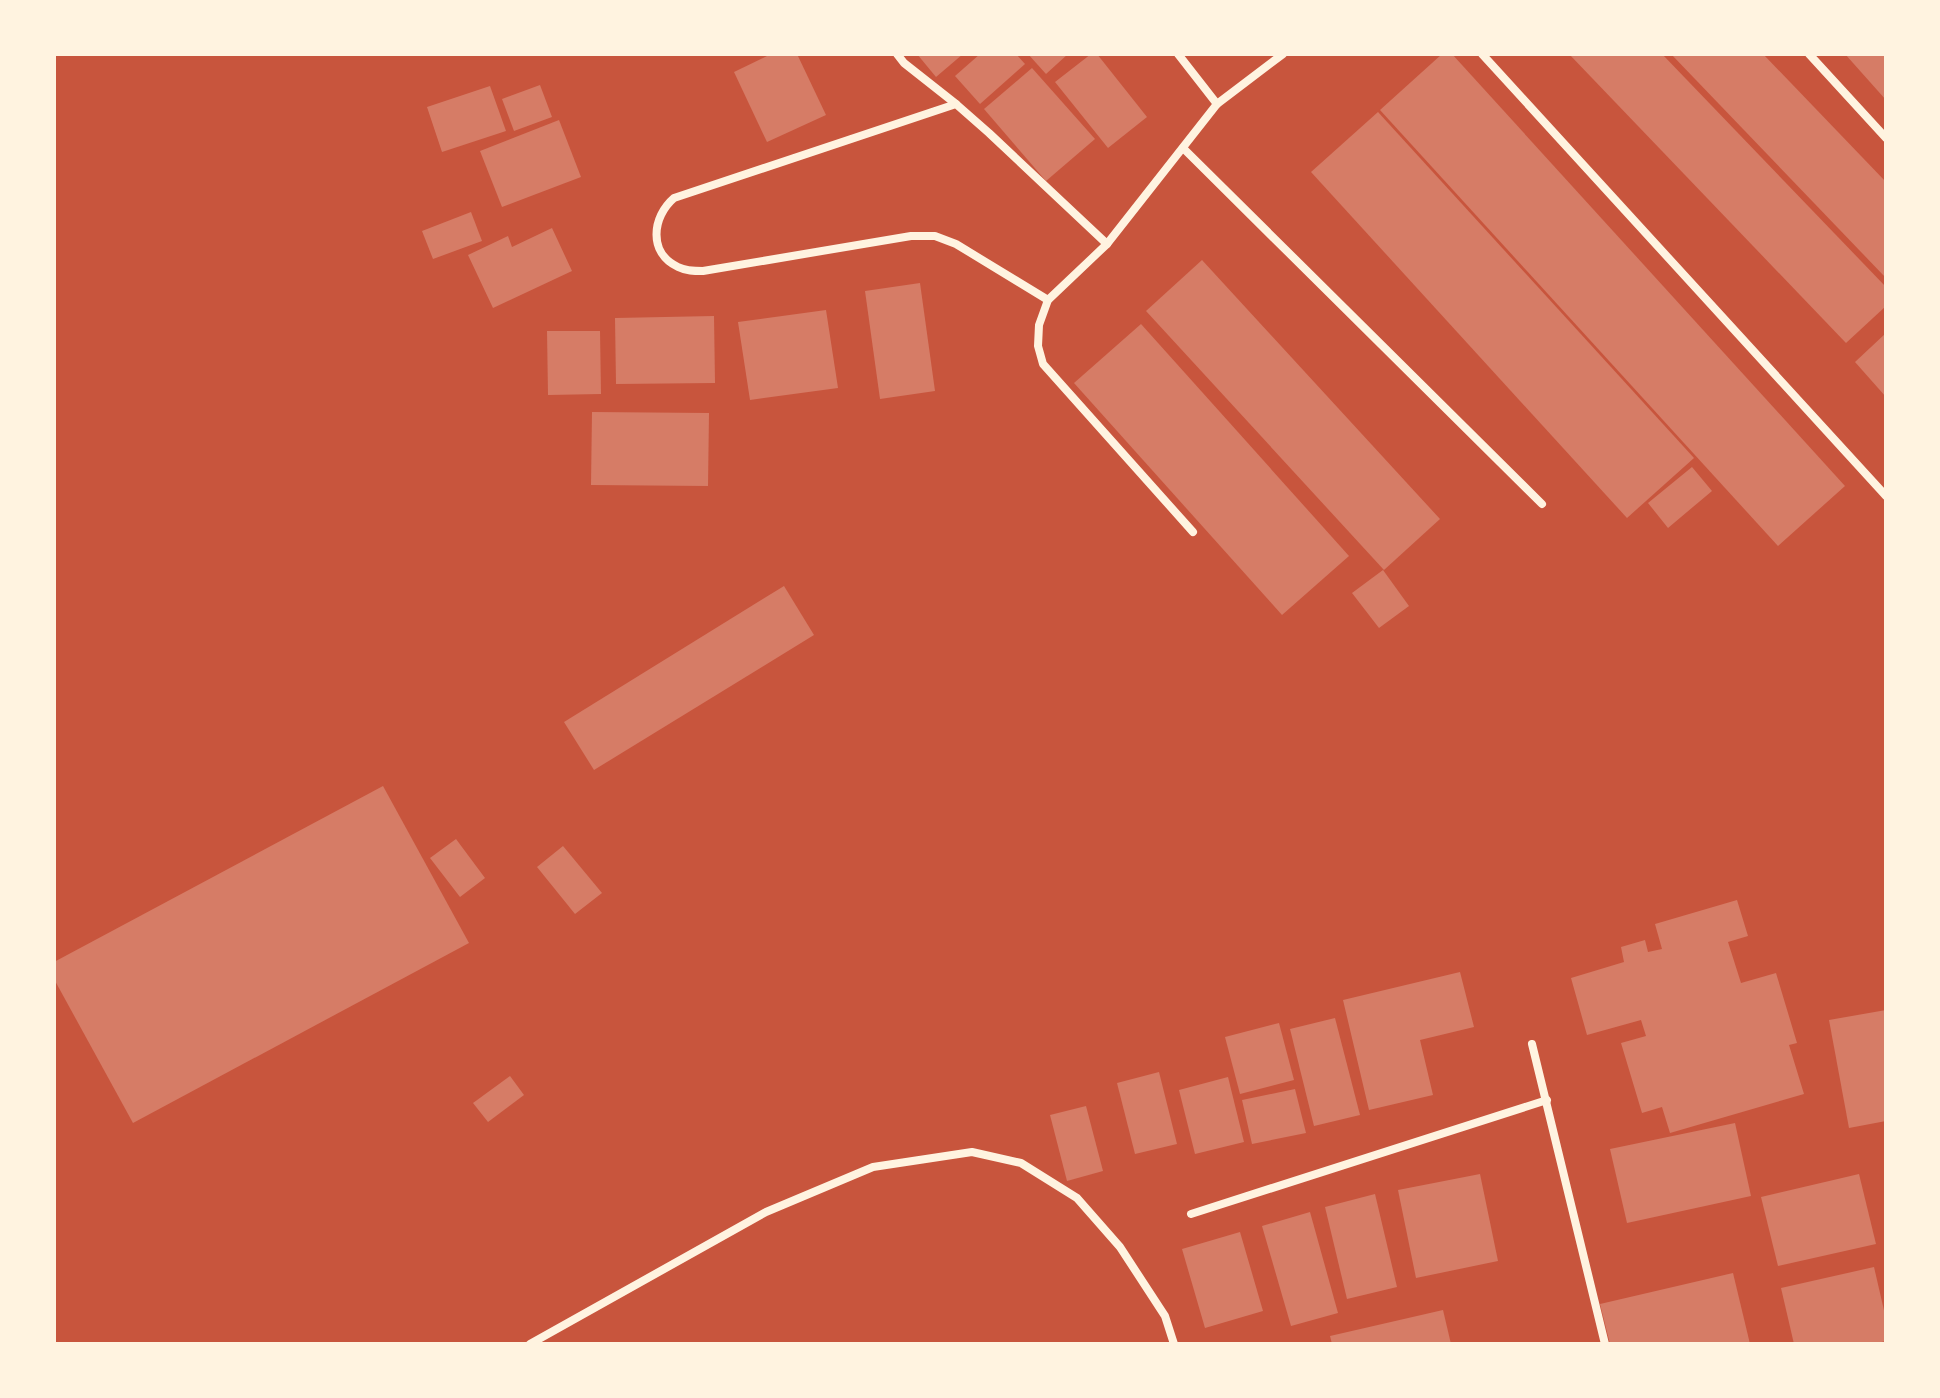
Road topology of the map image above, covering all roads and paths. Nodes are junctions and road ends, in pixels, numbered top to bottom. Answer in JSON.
{"nodes":[{"id":1,"x":897,"y":54,"type":"edge"},
{"id":2,"x":1178,"y":54,"type":"edge"},
{"id":3,"x":1283,"y":54,"type":"edge"},
{"id":4,"x":1482,"y":54,"type":"edge"},
{"id":5,"x":1809,"y":54,"type":"edge"},
{"id":6,"x":956,"y":104,"type":"junction"},
{"id":7,"x":1217,"y":104,"type":"junction"},
{"id":8,"x":1886,"y":138,"type":"edge"},
{"id":9,"x":1183,"y":148,"type":"junction"},
{"id":10,"x":1107,"y":244,"type":"junction"},
{"id":11,"x":1048,"y":300,"type":"junction"},
{"id":12,"x":1886,"y":496,"type":"edge"},
{"id":13,"x":1542,"y":504,"type":"dead end"},
{"id":14,"x":1193,"y":532,"type":"dead end"},
{"id":15,"x":1532,"y":1044,"type":"dead end"},
{"id":16,"x":1547,"y":1100,"type":"junction"},
{"id":17,"x":1191,"y":1214,"type":"dead end"},
{"id":18,"x":530,"y":1344,"type":"edge"},
{"id":19,"x":1174,"y":1344,"type":"edge"},
{"id":20,"x":1605,"y":1344,"type":"edge"}],
"edges":[{"from":1,"to":6,"type":"street"},
{"from":2,"to":7,"type":"street"},
{"from":3,"to":7,"type":"street"},
{"from":4,"to":12,"type":"street"},
{"from":5,"to":8,"type":"street"},
{"from":6,"to":10,"type":"street"},
{"from":6,"to":11,"type":"street"},
{"from":7,"to":9,"type":"street"},
{"from":9,"to":10,"type":"street"},
{"from":9,"to":13,"type":"street"},
{"from":10,"to":11,"type":"street"},
{"from":11,"to":14,"type":"street"},
{"from":15,"to":16,"type":"street"},
{"from":16,"to":17,"type":"street"},
{"from":16,"to":20,"type":"street"},
{"from":18,"to":19,"type":"street"}]}
